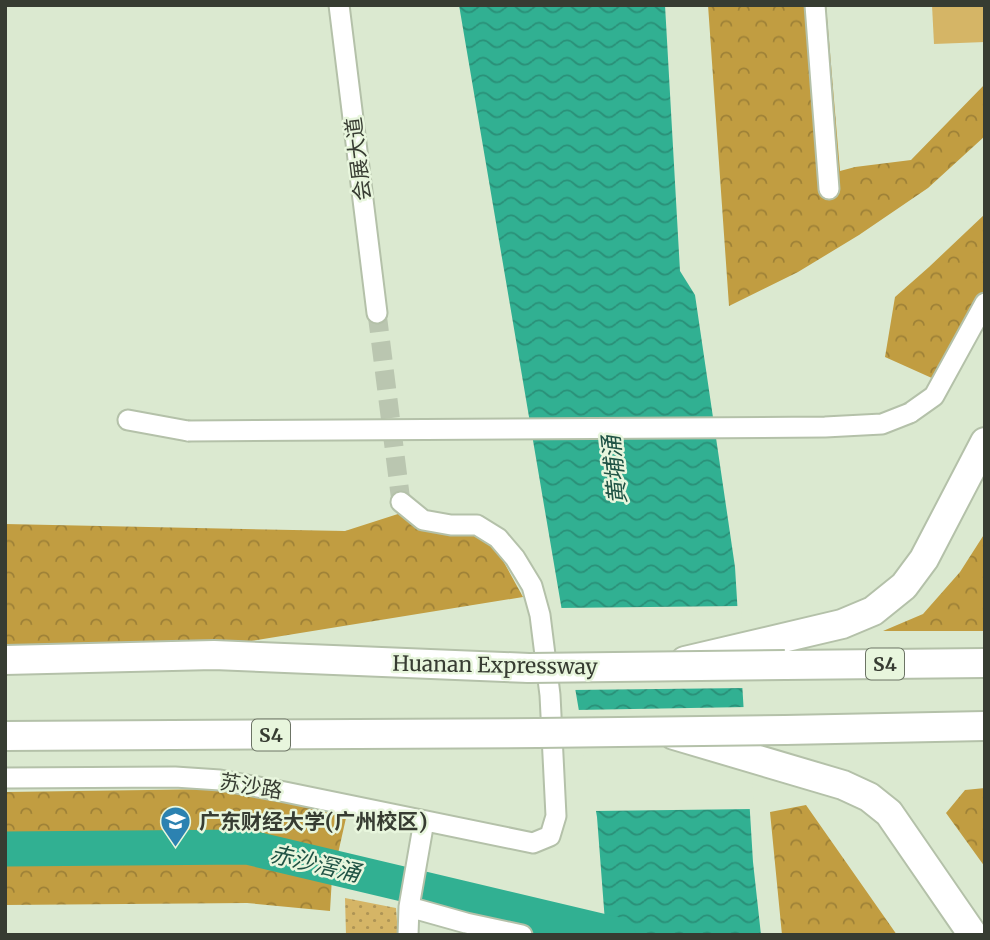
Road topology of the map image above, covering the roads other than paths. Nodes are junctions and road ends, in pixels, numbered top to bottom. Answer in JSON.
{"nodes":[{"id":1,"x":339,"y":5,"type":"edge"},
{"id":2,"x":815,"y":5,"type":"edge"},
{"id":3,"x":829,"y":190,"type":"dead end"},
{"id":4,"x":985,"y":303,"type":"edge"},
{"id":5,"x":377,"y":313,"type":"tunnel mouth"},
{"id":6,"x":128,"y":419,"type":"dead end"},
{"id":7,"x":985,"y":442,"type":"edge"},
{"id":8,"x":401,"y":502,"type":"dead end"},
{"id":9,"x":784,"y":651,"type":"junction"},
{"id":10,"x":5,"y":660,"type":"edge"},
{"id":11,"x":985,"y":663,"type":"edge"},
{"id":12,"x":985,"y":726,"type":"edge"},
{"id":13,"x":663,"y":731,"type":"junction"},
{"id":14,"x":5,"y":736,"type":"edge"},
{"id":15,"x":5,"y":778,"type":"edge"},
{"id":16,"x":424,"y":821,"type":"junction"},
{"id":17,"x":409,"y":907,"type":"junction"},
{"id":18,"x":408,"y":935,"type":"edge"},
{"id":19,"x":523,"y":935,"type":"edge"},
{"id":20,"x":973,"y":935,"type":"edge"}],
"edges":[{"from":1,"to":5,"type":"street","name":"会展大道"},
{"from":2,"to":3,"type":"street"},
{"from":4,"to":6,"type":"street","bridge":true},
{"from":7,"to":9,"type":"highway"},
{"from":8,"to":16,"type":"street","name":"苏沙路"},
{"from":9,"to":10,"type":"highway","name":"Huanan Expressway","number":"S4","bridge":true},
{"from":9,"to":11,"type":"highway","name":"Huanan Expressway","number":"S4"},
{"from":12,"to":13,"type":"highway","number":"S4","bridge":true},
{"from":13,"to":14,"type":"highway","number":"S4","bridge":true},
{"from":13,"to":20,"type":"highway","bridge":true},
{"from":15,"to":16,"type":"street","name":"苏沙路"},
{"from":16,"to":17,"type":"street"},
{"from":17,"to":18,"type":"street"},
{"from":17,"to":19,"type":"street"}]}
